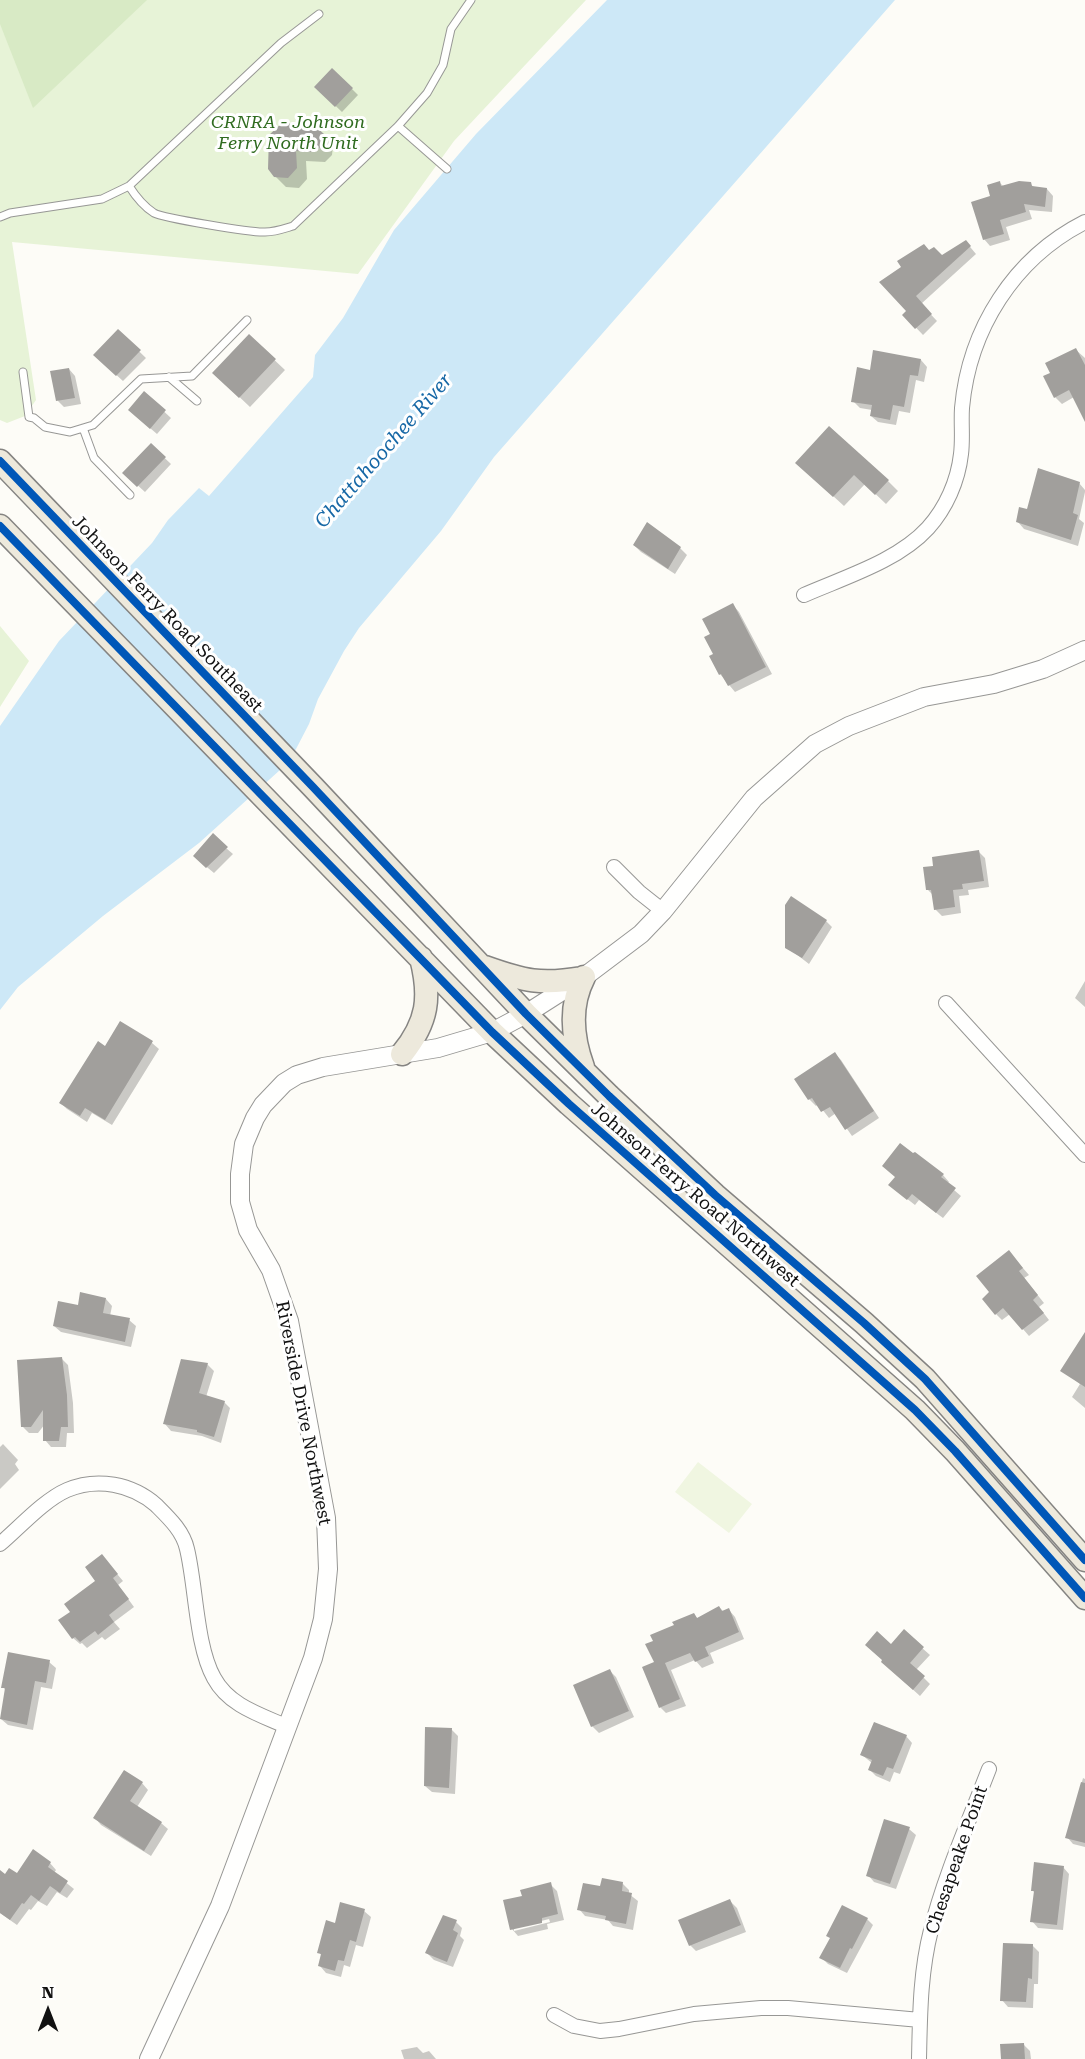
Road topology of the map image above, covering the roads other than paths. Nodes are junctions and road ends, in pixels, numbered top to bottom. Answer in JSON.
{"nodes":[{"id":1,"x":471,"y":0,"type":"edge"},
{"id":2,"x":319,"y":14,"type":"dead end"},
{"id":3,"x":398,"y":126,"type":"junction"},
{"id":4,"x":447,"y":169,"type":"dead end"},
{"id":5,"x":129,"y":186,"type":"junction"},
{"id":6,"x":0,"y":217,"type":"edge"},
{"id":7,"x":1085,"y":222,"type":"edge"},
{"id":8,"x":247,"y":320,"type":"dead end"},
{"id":9,"x":23,"y":372,"type":"dead end"},
{"id":10,"x":170,"y":377,"type":"junction"},
{"id":11,"x":197,"y":401,"type":"dead end"},
{"id":12,"x":83,"y":428,"type":"junction"},
{"id":13,"x":0,"y":461,"type":"edge"},
{"id":14,"x":130,"y":495,"type":"dead end"},
{"id":15,"x":0,"y":526,"type":"edge"},
{"id":16,"x":804,"y":595,"type":"dead end"},
{"id":17,"x":1085,"y":650,"type":"edge"},
{"id":18,"x":313,"y":787,"type":"joint"},
{"id":19,"x":614,"y":867,"type":"dead end"},
{"id":20,"x":663,"y":911,"type":"junction"},
{"id":21,"x":421,"y":958,"type":"junction"},
{"id":22,"x":480,"y":965,"type":"junction"},
{"id":23,"x":583,"y":978,"type":"junction"},
{"id":24,"x":946,"y":1003,"type":"dead end"},
{"id":25,"x":526,"y":1014,"type":"junction"},
{"id":26,"x":492,"y":1032,"type":"junction"},
{"id":27,"x":402,"y":1054,"type":"junction"},
{"id":28,"x":584,"y":1071,"type":"junction"},
{"id":29,"x":1085,"y":1155,"type":"edge"},
{"id":30,"x":0,"y":1544,"type":"edge"},
{"id":31,"x":1085,"y":1560,"type":"edge"},
{"id":32,"x":1085,"y":1598,"type":"edge"},
{"id":33,"x":288,"y":1727,"type":"junction"},
{"id":34,"x":989,"y":1769,"type":"dead end"},
{"id":35,"x":554,"y":2015,"type":"dead end"},
{"id":36,"x":920,"y":2020,"type":"junction"},
{"id":37,"x":149,"y":2059,"type":"edge"},
{"id":38,"x":919,"y":2059,"type":"edge"}],
"edges":[{"from":1,"to":3,"type":"lane"},
{"from":2,"to":5,"type":"lane"},
{"from":3,"to":4,"type":"lane"},
{"from":3,"to":5,"type":"lane"},
{"from":5,"to":6,"type":"lane"},
{"from":7,"to":16,"type":"street"},
{"from":8,"to":10,"type":"lane"},
{"from":9,"to":12,"type":"lane"},
{"from":10,"to":11,"type":"lane"},
{"from":10,"to":12,"type":"lane"},
{"from":12,"to":14,"type":"lane"},
{"from":13,"to":18,"type":"main road","name":"Johnson Ferry Road Southeast"},
{"from":15,"to":21,"type":"main road","name":"Johnson Ferry Road Northwest"},
{"from":17,"to":20,"type":"street","name":"Riverside Drive Northwest"},
{"from":18,"to":22,"type":"main road","name":"Johnson Ferry Road Northwest"},
{"from":19,"to":20,"type":"street"},
{"from":20,"to":23,"type":"street","name":"Riverside Drive Northwest"},
{"from":21,"to":26,"type":"main road","name":"Johnson Ferry Road Northwest"},
{"from":21,"to":27,"type":"main road"},
{"from":22,"to":23,"type":"main road"},
{"from":22,"to":25,"type":"main road","name":"Johnson Ferry Road Northwest"},
{"from":23,"to":25,"type":"street","name":"Riverside Drive Northwest"},
{"from":23,"to":28,"type":"main road"},
{"from":24,"to":29,"type":"street"},
{"from":25,"to":26,"type":"street","name":"Riverside Drive Northwest"},
{"from":25,"to":28,"type":"main road","name":"Johnson Ferry Road Northwest"},
{"from":26,"to":27,"type":"street","name":"Riverside Drive Northwest"},
{"from":26,"to":32,"type":"main road","name":"Johnson Ferry Road Northwest"},
{"from":27,"to":33,"type":"street","name":"Riverside Drive Northwest"},
{"from":28,"to":31,"type":"main road","name":"Johnson Ferry Road Northwest"},
{"from":30,"to":33,"type":"street"},
{"from":33,"to":37,"type":"street","name":"Riverside Drive Northwest"},
{"from":34,"to":36,"type":"street","name":"Chesapeake Point"},
{"from":35,"to":36,"type":"street"},
{"from":36,"to":38,"type":"street","name":"Chesapeake Point"}]}
